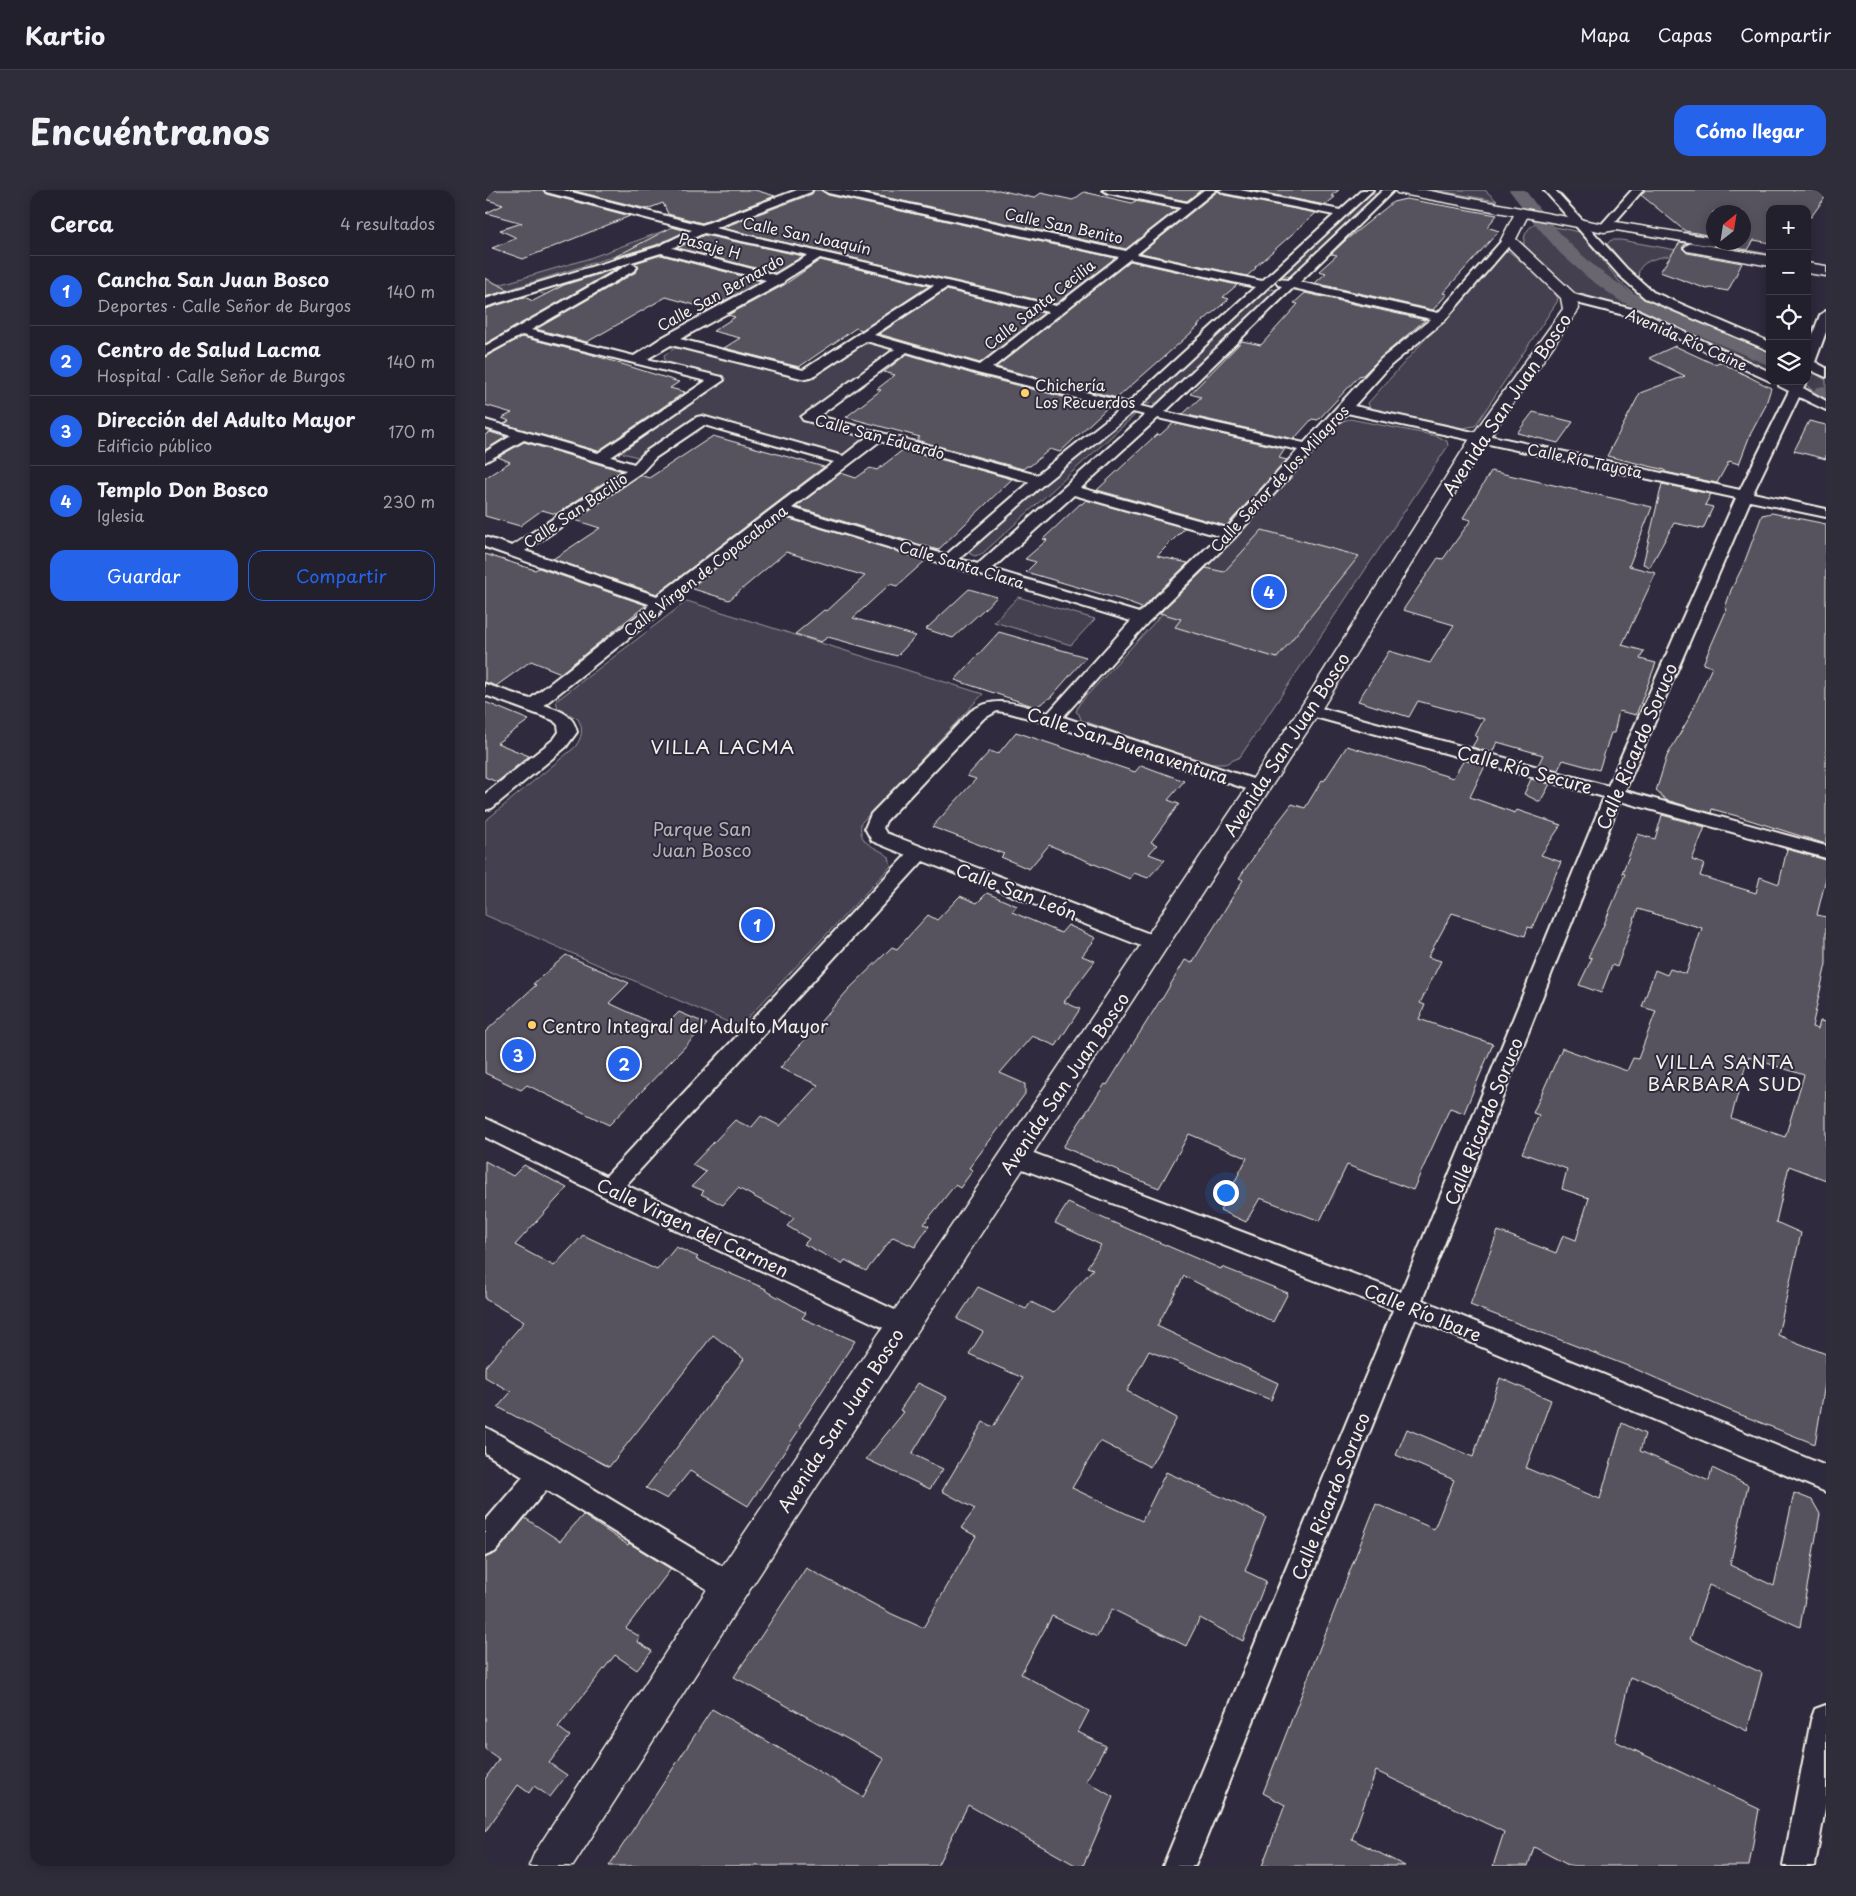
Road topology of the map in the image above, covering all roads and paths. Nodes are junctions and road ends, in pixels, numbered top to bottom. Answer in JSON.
{"nodes":[{"id":1,"x":550,"y":190,"type":"edge"},
{"id":2,"x":807,"y":190,"type":"edge"},
{"id":3,"x":828,"y":190,"type":"edge"},
{"id":4,"x":1109,"y":190,"type":"edge"},
{"id":5,"x":1211,"y":190,"type":"edge"},
{"id":6,"x":1223,"y":190,"type":"edge"},
{"id":7,"x":1367,"y":190,"type":"edge"},
{"id":8,"x":1389,"y":190,"type":"edge"},
{"id":9,"x":1402,"y":190,"type":"edge"},
{"id":10,"x":1549,"y":190,"type":"edge"},
{"id":11,"x":1638,"y":190,"type":"edge"},
{"id":12,"x":1189,"y":207,"type":"junction"},
{"id":13,"x":1343,"y":214,"type":"junction"},
{"id":14,"x":1526,"y":214,"type":"junction"},
{"id":15,"x":1581,"y":224,"type":"junction"},
{"id":16,"x":1604,"y":228,"type":"junction"},
{"id":17,"x":703,"y":230,"type":"junction"},
{"id":18,"x":1508,"y":240,"type":"junction"},
{"id":19,"x":1706,"y":241,"type":"edge"},
{"id":20,"x":661,"y":249,"type":"junction"},
{"id":21,"x":1751,"y":249,"type":"edge"},
{"id":22,"x":1766,"y":251,"type":"edge"},
{"id":23,"x":818,"y":254,"type":"junction"},
{"id":24,"x":1128,"y":255,"type":"junction"},
{"id":25,"x":1811,"y":259,"type":"edge"},
{"id":26,"x":1766,"y":260,"type":"edge"},
{"id":27,"x":1826,"y":261,"type":"edge"},
{"id":28,"x":1811,"y":269,"type":"edge"},
{"id":29,"x":1826,"y":272,"type":"edge"},
{"id":30,"x":779,"y":280,"type":"junction"},
{"id":31,"x":1267,"y":282,"type":"junction"},
{"id":32,"x":945,"y":283,"type":"junction"},
{"id":33,"x":1292,"y":284,"type":"junction"},
{"id":34,"x":1569,"y":297,"type":"junction"},
{"id":35,"x":485,"y":303,"type":"edge"},
{"id":36,"x":1057,"y":310,"type":"junction"},
{"id":37,"x":1826,"y":315,"type":"edge"},
{"id":38,"x":1441,"y":316,"type":"junction"},
{"id":39,"x":520,"y":331,"type":"junction"},
{"id":40,"x":863,"y":336,"type":"junction"},
{"id":41,"x":668,"y":340,"type":"junction"},
{"id":42,"x":1766,"y":344,"type":"edge"},
{"id":43,"x":906,"y":346,"type":"junction"},
{"id":44,"x":485,"y":351,"type":"edge"},
{"id":45,"x":1811,"y":357,"type":"edge"},
{"id":46,"x":638,"y":359,"type":"junction"},
{"id":47,"x":1811,"y":366,"type":"edge"},
{"id":48,"x":983,"y":370,"type":"junction"},
{"id":49,"x":1826,"y":373,"type":"edge"},
{"id":50,"x":1766,"y":375,"type":"edge"},
{"id":51,"x":1798,"y":385,"type":"edge"},
{"id":52,"x":1826,"y":406,"type":"edge"},
{"id":53,"x":1131,"y":408,"type":"junction"},
{"id":54,"x":1344,"y":408,"type":"junction"},
{"id":55,"x":1155,"y":414,"type":"junction"},
{"id":56,"x":485,"y":424,"type":"edge"},
{"id":57,"x":523,"y":435,"type":"junction"},
{"id":58,"x":879,"y":436,"type":"junction"},
{"id":59,"x":1480,"y":437,"type":"junction"},
{"id":60,"x":1306,"y":448,"type":"junction"},
{"id":61,"x":601,"y":457,"type":"junction"},
{"id":62,"x":485,"y":458,"type":"edge"},
{"id":63,"x":845,"y":461,"type":"junction"},
{"id":64,"x":637,"y":469,"type":"junction"},
{"id":65,"x":1040,"y":480,"type":"junction"},
{"id":66,"x":1069,"y":489,"type":"junction"},
{"id":67,"x":1745,"y":495,"type":"junction"},
{"id":68,"x":781,"y":510,"type":"junction"},
{"id":69,"x":1826,"y":513,"type":"edge"},
{"id":70,"x":1230,"y":534,"type":"junction"},
{"id":71,"x":485,"y":542,"type":"edge"},
{"id":72,"x":513,"y":552,"type":"junction"},
{"id":73,"x":949,"y":560,"type":"junction"},
{"id":74,"x":981,"y":570,"type":"junction"},
{"id":75,"x":659,"y":602,"type":"junction"},
{"id":76,"x":1142,"y":619,"type":"junction"},
{"id":77,"x":485,"y":688,"type":"edge"},
{"id":78,"x":532,"y":706,"type":"junction"},
{"id":79,"x":1311,"y":710,"type":"junction"},
{"id":80,"x":1052,"y":719,"type":"junction"},
{"id":81,"x":1259,"y":787,"type":"junction"},
{"id":82,"x":1614,"y":794,"type":"junction"},
{"id":83,"x":485,"y":804,"type":"edge"},
{"id":84,"x":879,"y":837,"type":"joint"},
{"id":85,"x":1826,"y":852,"type":"edge"},
{"id":86,"x":919,"y":853,"type":"junction"},
{"id":87,"x":1156,"y":944,"type":"junction"},
{"id":88,"x":485,"y":1127,"type":"edge"},
{"id":89,"x":1015,"y":1156,"type":"junction"},
{"id":90,"x":609,"y":1188,"type":"junction"},
{"id":91,"x":1408,"y":1305,"type":"junction"},
{"id":92,"x":903,"y":1326,"type":"junction"},
{"id":93,"x":485,"y":1439,"type":"edge"},
{"id":94,"x":543,"y":1473,"type":"junction"},
{"id":95,"x":1826,"y":1478,"type":"edge"},
{"id":96,"x":485,"y":1542,"type":"edge"},
{"id":97,"x":730,"y":1587,"type":"junction"},
{"id":98,"x":1826,"y":1720,"type":"edge"},
{"id":99,"x":1817,"y":1821,"type":"edge"},
{"id":100,"x":549,"y":1866,"type":"edge"},
{"id":101,"x":1179,"y":1866,"type":"edge"},
{"id":102,"x":1799,"y":1866,"type":"edge"}],
"edges":[{"from":1,"to":17,"type":"street","name":"Calle San Joaquín"},
{"from":2,"to":17,"type":"street"},
{"from":3,"to":24,"type":"street","name":"Calle San Benito"},
{"from":4,"to":12,"type":"street"},
{"from":5,"to":12,"type":"street","name":"Calle Santa Cecilia"},
{"from":6,"to":13,"type":"street"},
{"from":7,"to":13,"type":"street"},
{"from":8,"to":33,"type":"street"},
{"from":9,"to":14,"type":"main road"},
{"from":10,"to":15,"type":"street","name":"Avenida Río Caine"},
{"from":11,"to":16,"type":"street"},
{"from":12,"to":24,"type":"street","name":"Calle Santa Cecilia"},
{"from":13,"to":31,"type":"street"},
{"from":14,"to":15,"type":"main road"},
{"from":14,"to":18,"type":"main road"},
{"from":15,"to":16,"type":"main road"},
{"from":15,"to":42,"type":"street","name":"Avenida Río Caine"},
{"from":16,"to":19,"type":"main road"},
{"from":16,"to":26,"type":"main road"},
{"from":17,"to":20,"type":"street"},
{"from":17,"to":23,"type":"street","name":"Calle San Joaquín"},
{"from":18,"to":34,"type":"main road","name":"Avenida Río Caine"},
{"from":18,"to":38,"type":"street","name":"Calle Señor de los Milagros"},
{"from":20,"to":30,"type":"street","name":"Pasaje H"},
{"from":20,"to":35,"type":"street"},
{"from":20,"to":39,"type":"street"},
{"from":21,"to":22,"type":"main road"},
{"from":23,"to":30,"type":"street","name":"Calle San Bernardo"},
{"from":23,"to":32,"type":"street","name":"Calle San Joaquín"},
{"from":24,"to":31,"type":"street","name":"Calle San Benito"},
{"from":24,"to":36,"type":"street","name":"Calle Santa Cecilia"},
{"from":25,"to":27,"type":"main road"},
{"from":28,"to":29,"type":"main road"},
{"from":30,"to":41,"type":"street","name":"Calle San Bernardo"},
{"from":31,"to":33,"type":"street","name":"Calle San Benito"},
{"from":31,"to":53,"type":"street"},
{"from":32,"to":36,"type":"street","name":"Calle San Joaquín"},
{"from":32,"to":40,"type":"street"},
{"from":33,"to":38,"type":"street","name":"Calle San Benito"},
{"from":33,"to":55,"type":"street"},
{"from":34,"to":50,"type":"street","name":"Avenida Río Caine"},
{"from":34,"to":59,"type":"main road","name":"Avenida San Juan Bosco"},
{"from":36,"to":48,"type":"street","name":"Calle Santa Cecilia"},
{"from":37,"to":45,"type":"street"},
{"from":38,"to":54,"type":"street","name":"Calle Señor de los Milagros"},
{"from":39,"to":44,"type":"street"},
{"from":39,"to":46,"type":"street"},
{"from":40,"to":41,"type":"street"},
{"from":40,"to":43,"type":"street"},
{"from":41,"to":46,"type":"street","name":"Calle San Bernardo"},
{"from":43,"to":48,"type":"street"},
{"from":43,"to":58,"type":"street","name":"Calle San Eduardo"},
{"from":46,"to":61,"type":"street"},
{"from":47,"to":49,"type":"street"},
{"from":48,"to":53,"type":"street"},
{"from":51,"to":52,"type":"street"},
{"from":51,"to":67,"type":"street","name":"Calle Ricardo Soruco"},
{"from":53,"to":55,"type":"street"},
{"from":53,"to":65,"type":"street"},
{"from":54,"to":59,"type":"street","name":"Calle Río Tayota"},
{"from":54,"to":60,"type":"street","name":"Calle Señor de los Milagros"},
{"from":55,"to":60,"type":"street"},
{"from":55,"to":66,"type":"street"},
{"from":56,"to":57,"type":"street","name":"Calle San Bacilio"},
{"from":57,"to":61,"type":"street","name":"Calle San Bacilio"},
{"from":57,"to":62,"type":"street"},
{"from":58,"to":63,"type":"street","name":"Calle Virgen de Copacabana"},
{"from":58,"to":65,"type":"street","name":"Calle San Eduardo"},
{"from":59,"to":67,"type":"street","name":"Calle Río Tayota"},
{"from":59,"to":79,"type":"main road","name":"Avenida San Juan Bosco"},
{"from":60,"to":70,"type":"street","name":"Calle Señor de los Milagros"},
{"from":61,"to":64,"type":"street","name":"Calle San Bacilio"},
{"from":63,"to":64,"type":"street","name":"Calle San Bacilio"},
{"from":63,"to":68,"type":"street","name":"Calle Virgen de Copacabana"},
{"from":64,"to":72,"type":"street","name":"Calle San Bacilio"},
{"from":65,"to":73,"type":"street"},
{"from":66,"to":70,"type":"street"},
{"from":66,"to":74,"type":"street"},
{"from":67,"to":69,"type":"street","name":"Calle Río Tayota"},
{"from":67,"to":82,"type":"street","name":"Calle Ricardo Soruco"},
{"from":68,"to":73,"type":"street","name":"Calle Santa Clara"},
{"from":68,"to":75,"type":"street","name":"Calle Virgen de Copacabana"},
{"from":70,"to":76,"type":"street","name":"Calle Señor de los Milagros"},
{"from":71,"to":72,"type":"street"},
{"from":72,"to":75,"type":"street"},
{"from":73,"to":74,"type":"street","name":"Calle Santa Clara"},
{"from":74,"to":76,"type":"street","name":"Calle Santa Clara"},
{"from":75,"to":78,"type":"street","name":"Calle Virgen de Copacabana"},
{"from":76,"to":80,"type":"street","name":"Calle Señor de los Milagros"},
{"from":77,"to":78,"type":"street"},
{"from":78,"to":83,"type":"street"},
{"from":79,"to":81,"type":"main road","name":"Avenida San Juan Bosco"},
{"from":79,"to":82,"type":"street","name":"Calle Río Secure"},
{"from":80,"to":81,"type":"street","name":"Calle San Buenaventura"},
{"from":80,"to":84,"type":"street","name":"Calle San Buenaventura"},
{"from":81,"to":87,"type":"main road","name":"Avenida San Juan Bosco"},
{"from":82,"to":85,"type":"street","name":"Calle Río Secure"},
{"from":82,"to":91,"type":"street","name":"Calle Ricardo Soruco"},
{"from":84,"to":86,"type":"street","name":"Calle San León"},
{"from":86,"to":87,"type":"street","name":"Calle San León"},
{"from":86,"to":90,"type":"street"},
{"from":87,"to":89,"type":"main road","name":"Avenida San Juan Bosco"},
{"from":88,"to":90,"type":"street","name":"Calle Virgen del Carmen"},
{"from":89,"to":91,"type":"street","name":"Calle Río Ibare"},
{"from":89,"to":92,"type":"main road","name":"Avenida San Juan Bosco"},
{"from":90,"to":92,"type":"street","name":"Calle Virgen del Carmen"},
{"from":91,"to":95,"type":"street","name":"Calle Río Ibare"},
{"from":91,"to":101,"type":"street","name":"Calle Ricardo Soruco"},
{"from":92,"to":97,"type":"main road","name":"Avenida San Juan Bosco"},
{"from":93,"to":94,"type":"street"},
{"from":94,"to":96,"type":"street"},
{"from":94,"to":97,"type":"street"},
{"from":97,"to":100,"type":"main road","name":"Avenida San Juan Bosco"},
{"from":98,"to":99,"type":"street"},
{"from":99,"to":102,"type":"street"}]}
